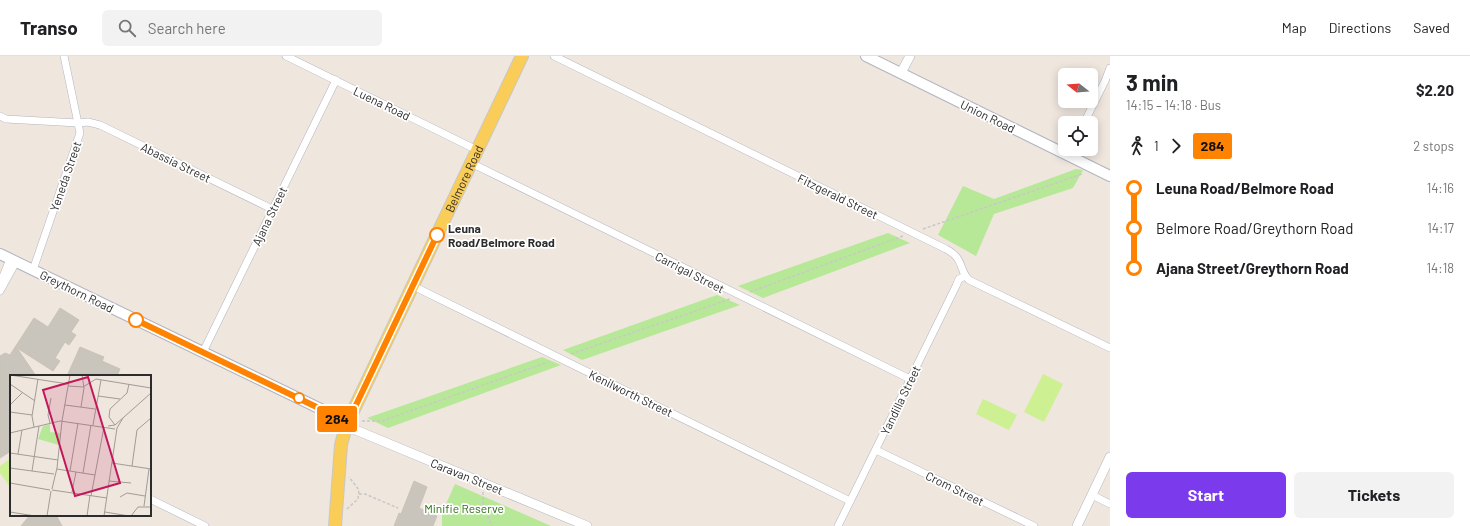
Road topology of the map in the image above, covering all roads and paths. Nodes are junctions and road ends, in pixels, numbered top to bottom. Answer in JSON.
{"nodes":[{"id":1,"x":64,"y":56,"type":"edge"},
{"id":2,"x":286,"y":56,"type":"edge"},
{"id":3,"x":522,"y":56,"type":"edge"},
{"id":4,"x":554,"y":56,"type":"edge"},
{"id":5,"x":866,"y":56,"type":"edge"},
{"id":6,"x":910,"y":56,"type":"edge"},
{"id":7,"x":1110,"y":68,"type":"edge"},
{"id":8,"x":901,"y":73,"type":"junction"},
{"id":9,"x":336,"y":80,"type":"junction"},
{"id":10,"x":0,"y":116,"type":"edge"},
{"id":11,"x":1088,"y":116,"type":"edge"},
{"id":12,"x":78,"y":122,"type":"junction"},
{"id":13,"x":1058,"y":146,"type":"edge"},
{"id":14,"x":477,"y":150,"type":"junction"},
{"id":15,"x":1077,"y":156,"type":"edge"},
{"id":16,"x":471,"y":163,"type":"junction"},
{"id":17,"x":1110,"y":176,"type":"edge"},
{"id":18,"x":272,"y":209,"type":"junction"},
{"id":19,"x":0,"y":254,"type":"edge"},
{"id":20,"x":13,"y":260,"type":"junction"},
{"id":21,"x":32,"y":270,"type":"junction"},
{"id":22,"x":965,"y":276,"type":"junction"},
{"id":23,"x":0,"y":284,"type":"edge"},
{"id":24,"x":413,"y":286,"type":"junction"},
{"id":25,"x":0,"y":291,"type":"edge"},
{"id":26,"x":1110,"y":348,"type":"edge"},
{"id":27,"x":203,"y":352,"type":"junction"},
{"id":28,"x":910,"y":379,"type":"junction"},
{"id":29,"x":346,"y":426,"type":"junction"},
{"id":30,"x":876,"y":450,"type":"junction"},
{"id":31,"x":1110,"y":457,"type":"edge"},
{"id":32,"x":339,"y":466,"type":"junction"},
{"id":33,"x":483,"y":483,"type":"junction"},
{"id":34,"x":359,"y":494,"type":"junction"},
{"id":35,"x":1092,"y":495,"type":"junction"},
{"id":36,"x":151,"y":499,"type":"edge"},
{"id":37,"x":358,"y":499,"type":"dead end"},
{"id":38,"x":850,"y":501,"type":"junction"},
{"id":39,"x":1110,"y":504,"type":"edge"},
{"id":40,"x":398,"y":508,"type":"dead end"},
{"id":41,"x":205,"y":526,"type":"edge"},
{"id":42,"x":335,"y":526,"type":"edge"},
{"id":43,"x":492,"y":526,"type":"edge"},
{"id":44,"x":587,"y":526,"type":"edge"},
{"id":45,"x":838,"y":526,"type":"edge"},
{"id":46,"x":1034,"y":526,"type":"edge"},
{"id":47,"x":1077,"y":526,"type":"edge"}],
"edges":[{"from":1,"to":12,"type":"street","name":"Yeneda Street"},
{"from":2,"to":9,"type":"street","name":"Luena Road"},
{"from":3,"to":14,"type":"main road","name":"Belmore Road"},
{"from":4,"to":22,"type":"street","name":"Fitzgerald Street"},
{"from":5,"to":8,"type":"main road","name":"Union Road"},
{"from":6,"to":8,"type":"street"},
{"from":7,"to":11,"type":"street"},
{"from":8,"to":13,"type":"main road","name":"Union Road"},
{"from":9,"to":14,"type":"street","name":"Luena Road"},
{"from":9,"to":18,"type":"street","name":"Ajana Street"},
{"from":10,"to":12,"type":"street","name":"Abassia Street"},
{"from":12,"to":18,"type":"street","name":"Abassia Street"},
{"from":12,"to":21,"type":"street","name":"Yeneda Street"},
{"from":14,"to":16,"type":"main road","name":"Belmore Road"},
{"from":15,"to":17,"type":"main road","name":"Union Road"},
{"from":16,"to":24,"type":"main road","name":"Belmore Road"},
{"from":16,"to":28,"type":"street","name":"Carrigal Street"},
{"from":18,"to":27,"type":"street","name":"Ajana Street"},
{"from":19,"to":20,"type":"main road","name":"Greythorn Road"},
{"from":20,"to":21,"type":"main road","name":"Greythorn Road"},
{"from":20,"to":23,"type":"street"},
{"from":20,"to":25,"type":"street"},
{"from":21,"to":27,"type":"main road","name":"Greythorn Road"},
{"from":22,"to":26,"type":"street"},
{"from":22,"to":28,"type":"street","name":"Yandilla Street"},
{"from":24,"to":29,"type":"main road","name":"Belmore Road"},
{"from":24,"to":38,"type":"street","name":"Kenilworth Street"},
{"from":27,"to":29,"type":"main road","name":"Greythorn Road"},
{"from":28,"to":30,"type":"street","name":"Yandilla Street"},
{"from":29,"to":32,"type":"main road","name":"Belmore Road"},
{"from":29,"to":33,"type":"street","name":"Caravan Street"},
{"from":30,"to":38,"type":"street","name":"Yandilla Street"},
{"from":30,"to":46,"type":"street","name":"Crom Street"},
{"from":31,"to":35,"type":"street"},
{"from":32,"to":34,"type":"path"},
{"from":32,"to":42,"type":"main road","name":"Belmore Road"},
{"from":33,"to":43,"type":"path"},
{"from":33,"to":44,"type":"street","name":"Caravan Street"},
{"from":34,"to":37,"type":"path"},
{"from":34,"to":40,"type":"path"},
{"from":35,"to":39,"type":"street"},
{"from":35,"to":47,"type":"street"},
{"from":36,"to":41,"type":"street"},
{"from":38,"to":45,"type":"street","name":"Yandilla Street"}]}
